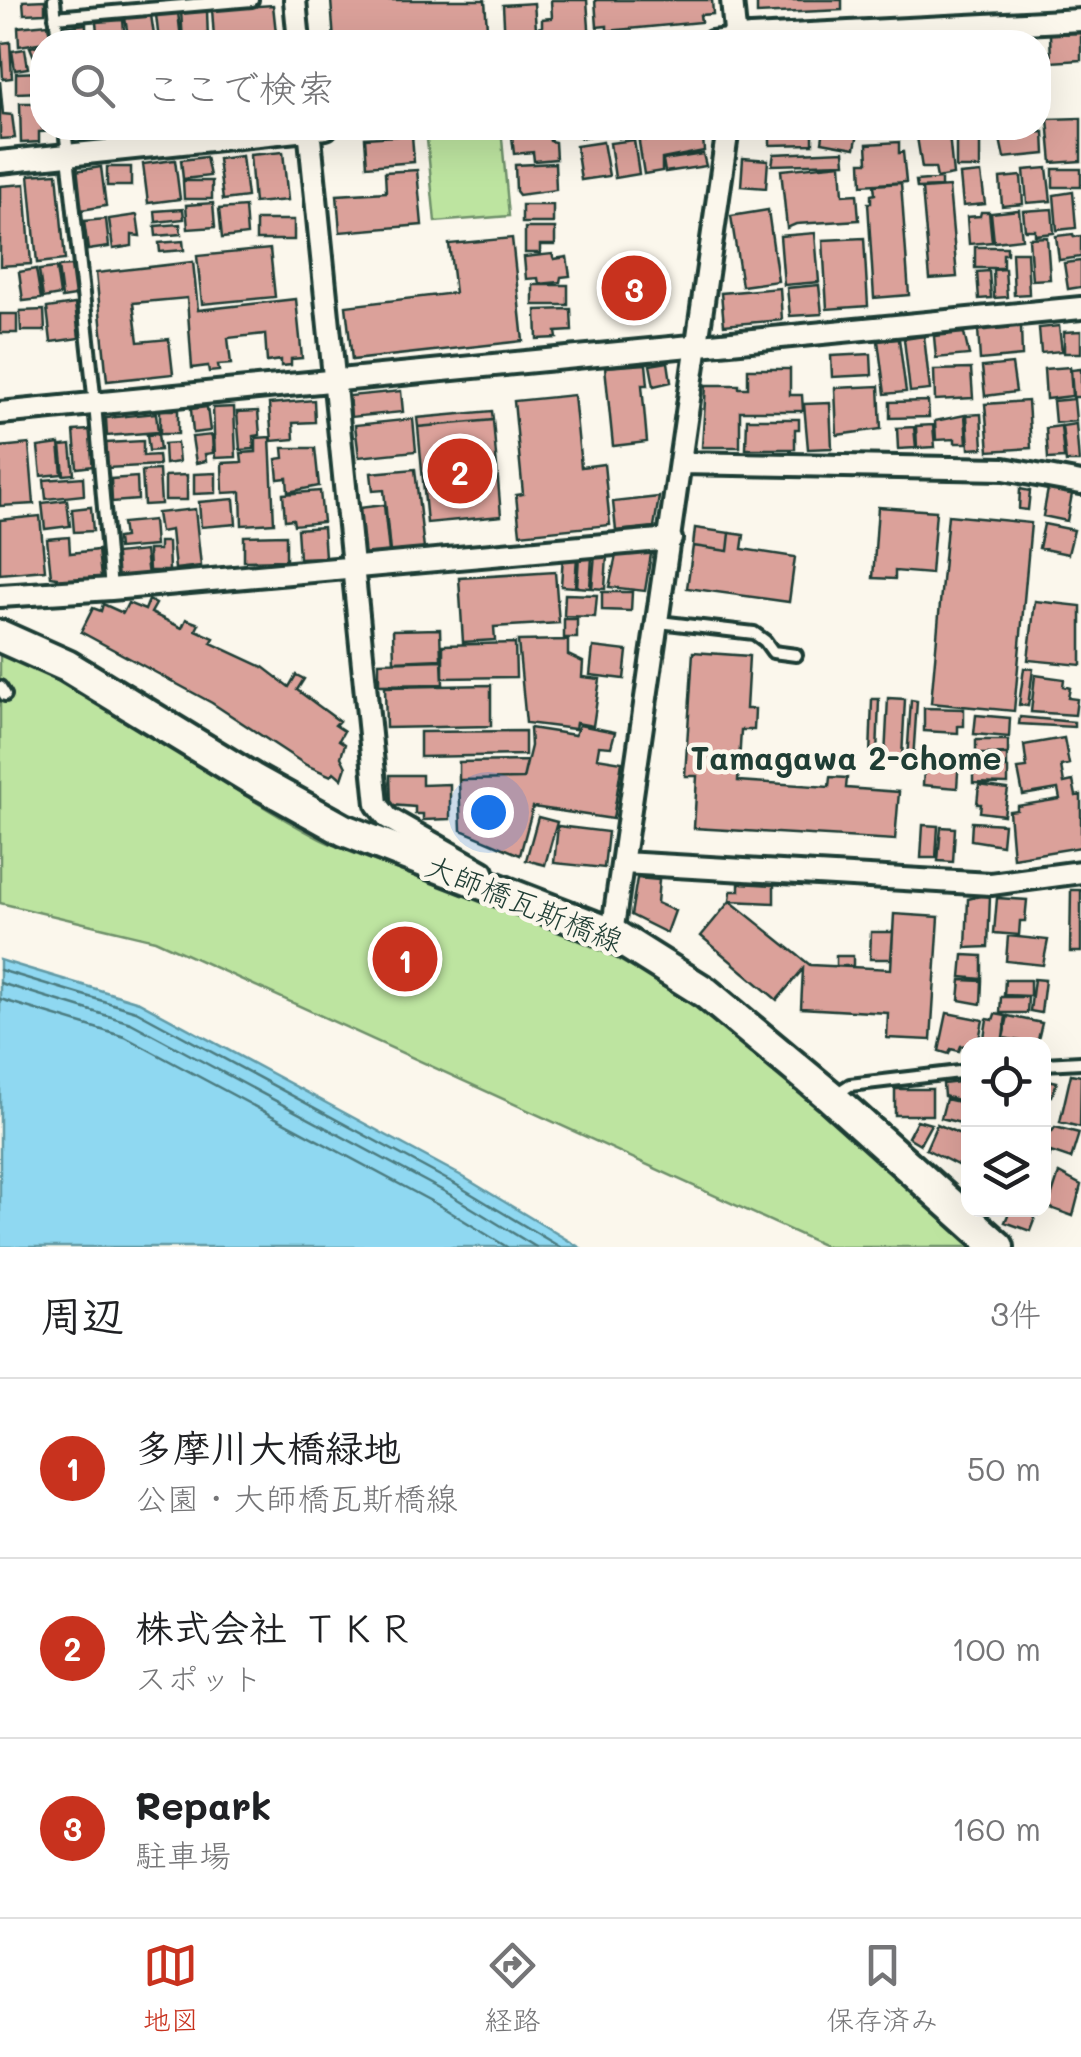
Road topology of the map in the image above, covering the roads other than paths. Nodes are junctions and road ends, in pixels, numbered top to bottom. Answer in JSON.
{"nodes":[{"id":1,"x":54,"y":0,"type":"edge"},
{"id":2,"x":252,"y":0,"type":"edge"},
{"id":3,"x":295,"y":0,"type":"edge"},
{"id":4,"x":732,"y":0,"type":"edge"},
{"id":5,"x":55,"y":17,"type":"junction"},
{"id":6,"x":1081,"y":20,"type":"edge"},
{"id":7,"x":57,"y":30,"type":"edge"},
{"id":8,"x":298,"y":30,"type":"edge"},
{"id":9,"x":735,"y":30,"type":"edge"},
{"id":10,"x":917,"y":30,"type":"edge"},
{"id":11,"x":67,"y":140,"type":"edge"},
{"id":12,"x":214,"y":140,"type":"edge"},
{"id":13,"x":316,"y":140,"type":"edge"},
{"id":14,"x":726,"y":140,"type":"edge"},
{"id":15,"x":68,"y":156,"type":"junction"},
{"id":16,"x":0,"y":162,"type":"edge"},
{"id":17,"x":1081,"y":308,"type":"edge"},
{"id":18,"x":696,"y":347,"type":"junction"},
{"id":19,"x":334,"y":380,"type":"junction"},
{"id":20,"x":95,"y":404,"type":"junction"},
{"id":21,"x":0,"y":413,"type":"edge"},
{"id":22,"x":682,"y":463,"type":"junction"},
{"id":23,"x":1081,"y":482,"type":"edge"},
{"id":24,"x":671,"y":539,"type":"junction"},
{"id":25,"x":353,"y":568,"type":"junction"},
{"id":26,"x":110,"y":590,"type":"junction"},
{"id":27,"x":0,"y":596,"type":"edge"},
{"id":28,"x":658,"y":622,"type":"junction"},
{"id":29,"x":0,"y":636,"type":"edge"},
{"id":30,"x":796,"y":655,"type":"dead end"},
{"id":31,"x":624,"y":862,"type":"junction"},
{"id":32,"x":1081,"y":872,"type":"edge"},
{"id":33,"x":480,"y":884,"type":"junction"},
{"id":34,"x":612,"y":934,"type":"junction"},
{"id":35,"x":1081,"y":1062,"type":"edge"},
{"id":36,"x":1051,"y":1064,"type":"edge"},
{"id":37,"x":961,"y":1072,"type":"edge"},
{"id":38,"x":831,"y":1097,"type":"junction"},
{"id":39,"x":961,"y":1202,"type":"edge"},
{"id":40,"x":974,"y":1217,"type":"edge"},
{"id":41,"x":998,"y":1247,"type":"edge"}],
"edges":[{"from":1,"to":5,"type":"lane"},
{"from":2,"to":5,"type":"lane"},
{"from":3,"to":8,"type":"street"},
{"from":4,"to":9,"type":"street"},
{"from":5,"to":7,"type":"lane"},
{"from":6,"to":10,"type":"street"},
{"from":11,"to":15,"type":"lane"},
{"from":12,"to":15,"type":"street"},
{"from":13,"to":19,"type":"street"},
{"from":14,"to":18,"type":"street"},
{"from":15,"to":16,"type":"street"},
{"from":15,"to":20,"type":"lane"},
{"from":17,"to":18,"type":"street"},
{"from":18,"to":19,"type":"street"},
{"from":18,"to":22,"type":"street"},
{"from":19,"to":20,"type":"street"},
{"from":19,"to":25,"type":"street"},
{"from":20,"to":21,"type":"street"},
{"from":20,"to":26,"type":"lane"},
{"from":22,"to":23,"type":"street"},
{"from":22,"to":24,"type":"street"},
{"from":24,"to":25,"type":"street"},
{"from":24,"to":28,"type":"street"},
{"from":25,"to":26,"type":"street"},
{"from":25,"to":33,"type":"street"},
{"from":26,"to":27,"type":"street"},
{"from":28,"to":30,"type":"lane"},
{"from":28,"to":31,"type":"street"},
{"from":29,"to":33,"type":"street","name":"大師橋瓦斯橋線"},
{"from":31,"to":32,"type":"street"},
{"from":31,"to":34,"type":"street"},
{"from":33,"to":34,"type":"street","name":"大師橋瓦斯橋線"},
{"from":34,"to":38,"type":"street","name":"大師橋瓦斯橋線"},
{"from":35,"to":36,"type":"lane"},
{"from":37,"to":38,"type":"lane"},
{"from":38,"to":39,"type":"street","name":"大師橋瓦斯橋線"},
{"from":40,"to":41,"type":"street","name":"大師橋瓦斯橋線"}]}
